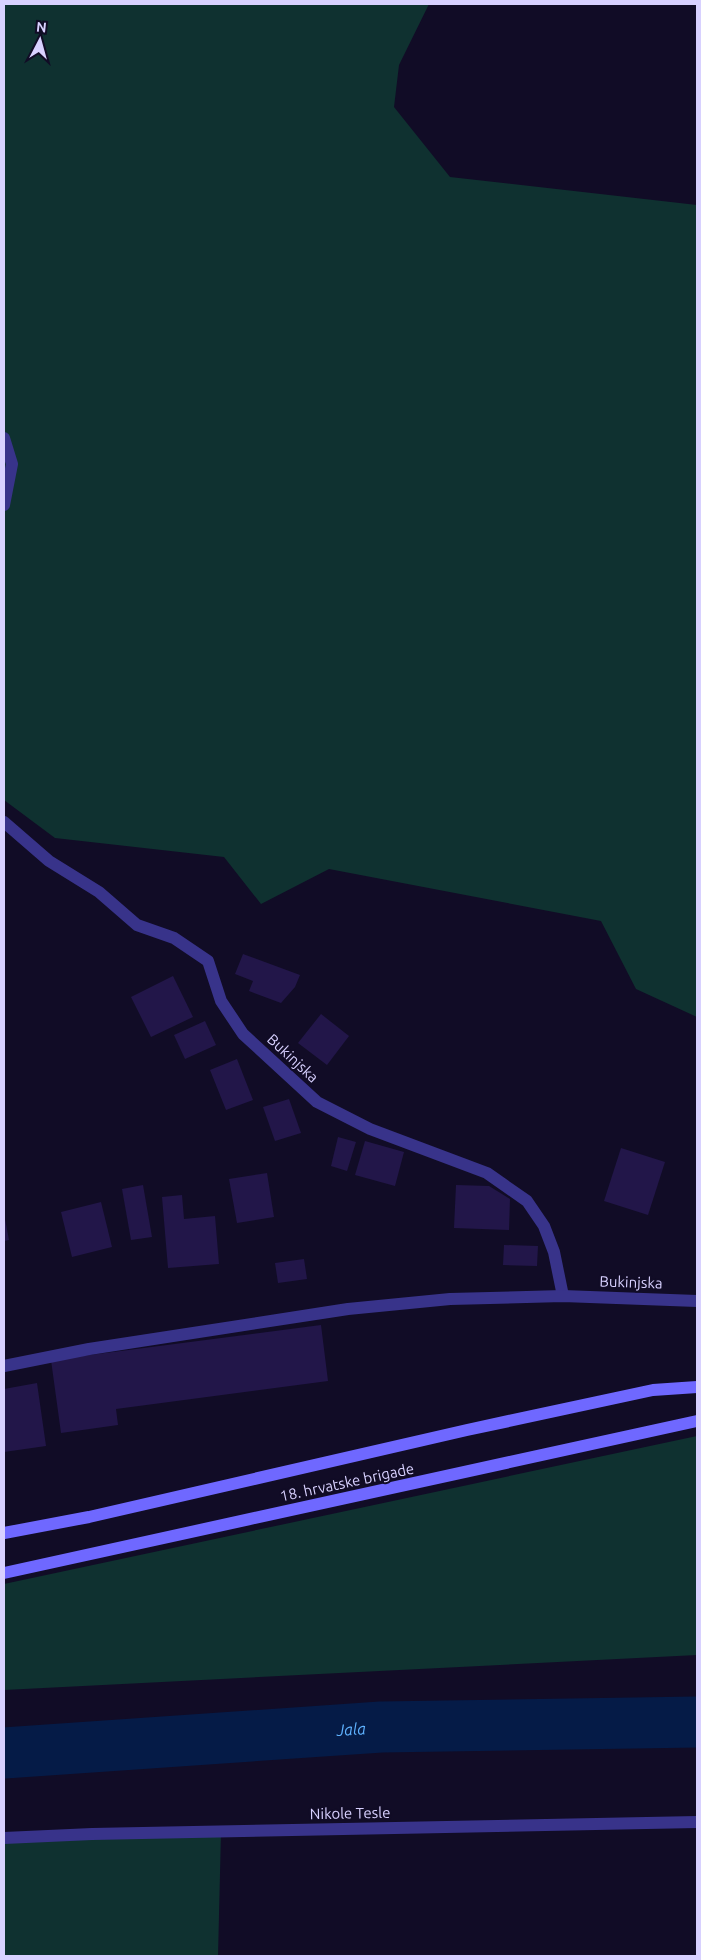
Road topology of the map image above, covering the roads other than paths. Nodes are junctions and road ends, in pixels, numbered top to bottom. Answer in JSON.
{"nodes":[{"id":1,"x":4,"y":438,"type":"edge"},
{"id":2,"x":4,"y":505,"type":"edge"},
{"id":3,"x":4,"y":822,"type":"edge"},
{"id":4,"x":563,"y":1296,"type":"junction"},
{"id":5,"x":697,"y":1301,"type":"edge"},
{"id":6,"x":4,"y":1366,"type":"edge"},
{"id":7,"x":697,"y":1387,"type":"edge"},
{"id":8,"x":697,"y":1422,"type":"edge"},
{"id":9,"x":4,"y":1533,"type":"edge"},
{"id":10,"x":4,"y":1573,"type":"edge"},
{"id":11,"x":697,"y":1822,"type":"edge"},
{"id":12,"x":4,"y":1838,"type":"edge"}],
"edges":[{"from":1,"to":2,"type":"street"},
{"from":3,"to":4,"type":"street","name":"Bukinjska"},
{"from":4,"to":5,"type":"street","name":"Bukinjska"},
{"from":4,"to":6,"type":"street","name":"Bukinjska"},
{"from":7,"to":9,"type":"main road","name":"18. hrvatske brigade"},
{"from":8,"to":10,"type":"main road","name":"18. hrvatske brigade"},
{"from":11,"to":12,"type":"street","name":"Nikole Tesle"}]}
